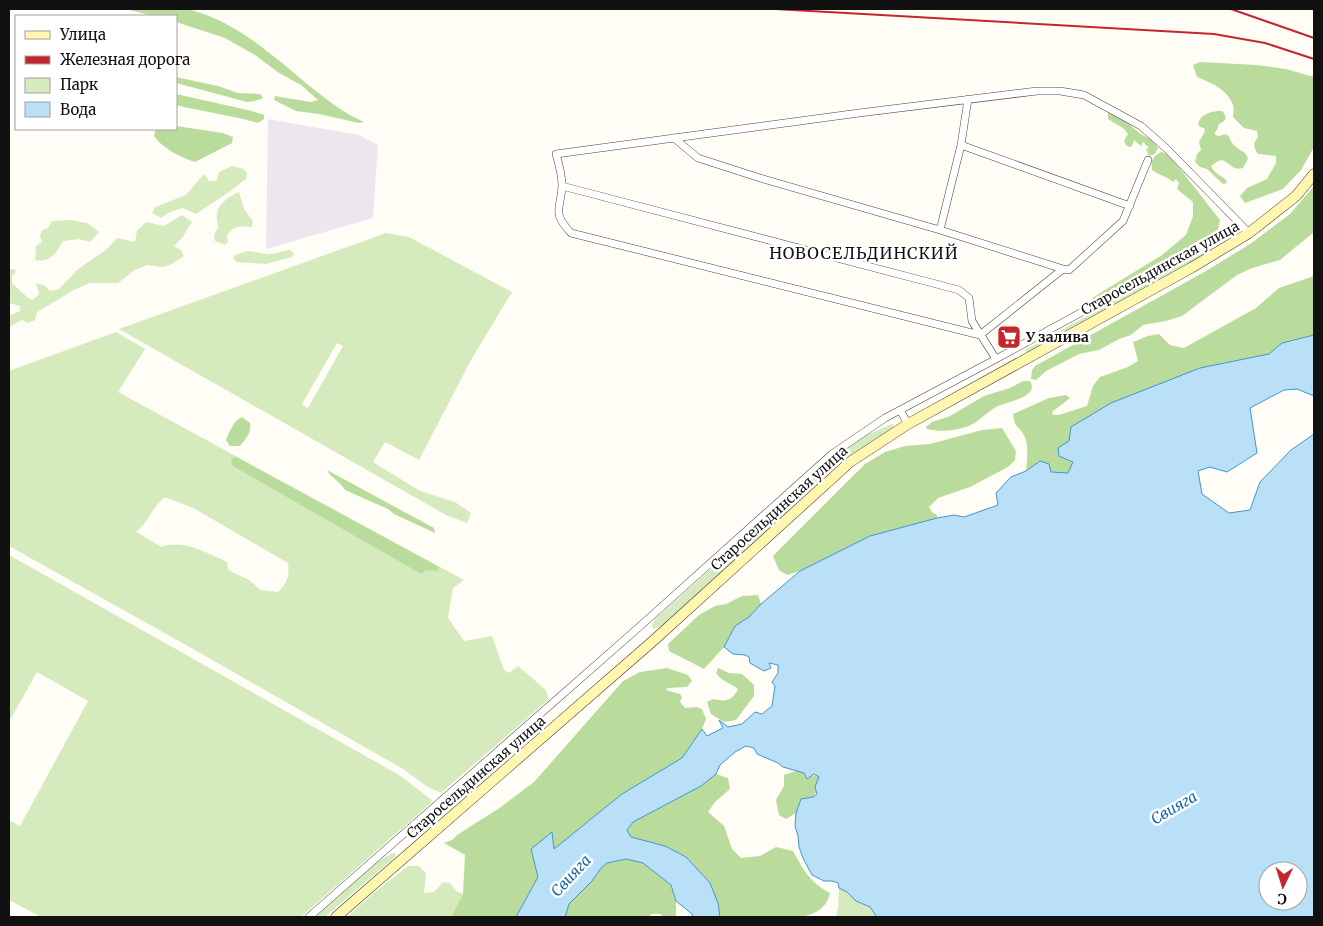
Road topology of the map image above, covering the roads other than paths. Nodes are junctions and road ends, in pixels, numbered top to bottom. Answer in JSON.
{"nodes":[{"id":1,"x":968,"y":99,"type":"junction"},
{"id":2,"x":674,"y":138,"type":"junction"},
{"id":3,"x":961,"y":145,"type":"junction"},
{"id":4,"x":1148,"y":160,"type":"dead end"},
{"id":5,"x":1314,"y":174,"type":"edge"},
{"id":6,"x":562,"y":186,"type":"junction"},
{"id":7,"x":1130,"y":206,"type":"junction"},
{"id":8,"x":1241,"y":225,"type":"junction"},
{"id":9,"x":940,"y":230,"type":"junction"},
{"id":10,"x":1249,"y":233,"type":"junction"},
{"id":11,"x":1063,"y":269,"type":"junction"},
{"id":12,"x":980,"y":335,"type":"junction"},
{"id":13,"x":996,"y":359,"type":"junction"},
{"id":14,"x":900,"y":410,"type":"junction"},
{"id":15,"x":908,"y":424,"type":"junction"},
{"id":16,"x":309,"y":917,"type":"edge"},
{"id":17,"x":336,"y":917,"type":"edge"}],
"edges":[{"from":1,"to":2,"type":"street"},
{"from":1,"to":3,"type":"street"},
{"from":1,"to":8,"type":"street"},
{"from":2,"to":6,"type":"street"},
{"from":2,"to":9,"type":"street"},
{"from":3,"to":7,"type":"street"},
{"from":3,"to":9,"type":"street"},
{"from":4,"to":7,"type":"street"},
{"from":5,"to":10,"type":"main road","name":"Старосельдинская улица"},
{"from":6,"to":12,"type":"street"},
{"from":6,"to":12,"type":"street"},
{"from":7,"to":11,"type":"street"},
{"from":8,"to":10,"type":"street"},
{"from":8,"to":13,"type":"street"},
{"from":9,"to":11,"type":"street"},
{"from":10,"to":15,"type":"main road","name":"Старосельдинская улица"},
{"from":11,"to":12,"type":"street"},
{"from":12,"to":13,"type":"street"},
{"from":13,"to":14,"type":"street"},
{"from":14,"to":15,"type":"street"},
{"from":14,"to":16,"type":"street"},
{"from":15,"to":17,"type":"main road","name":"Старосельдинская улица"}]}
